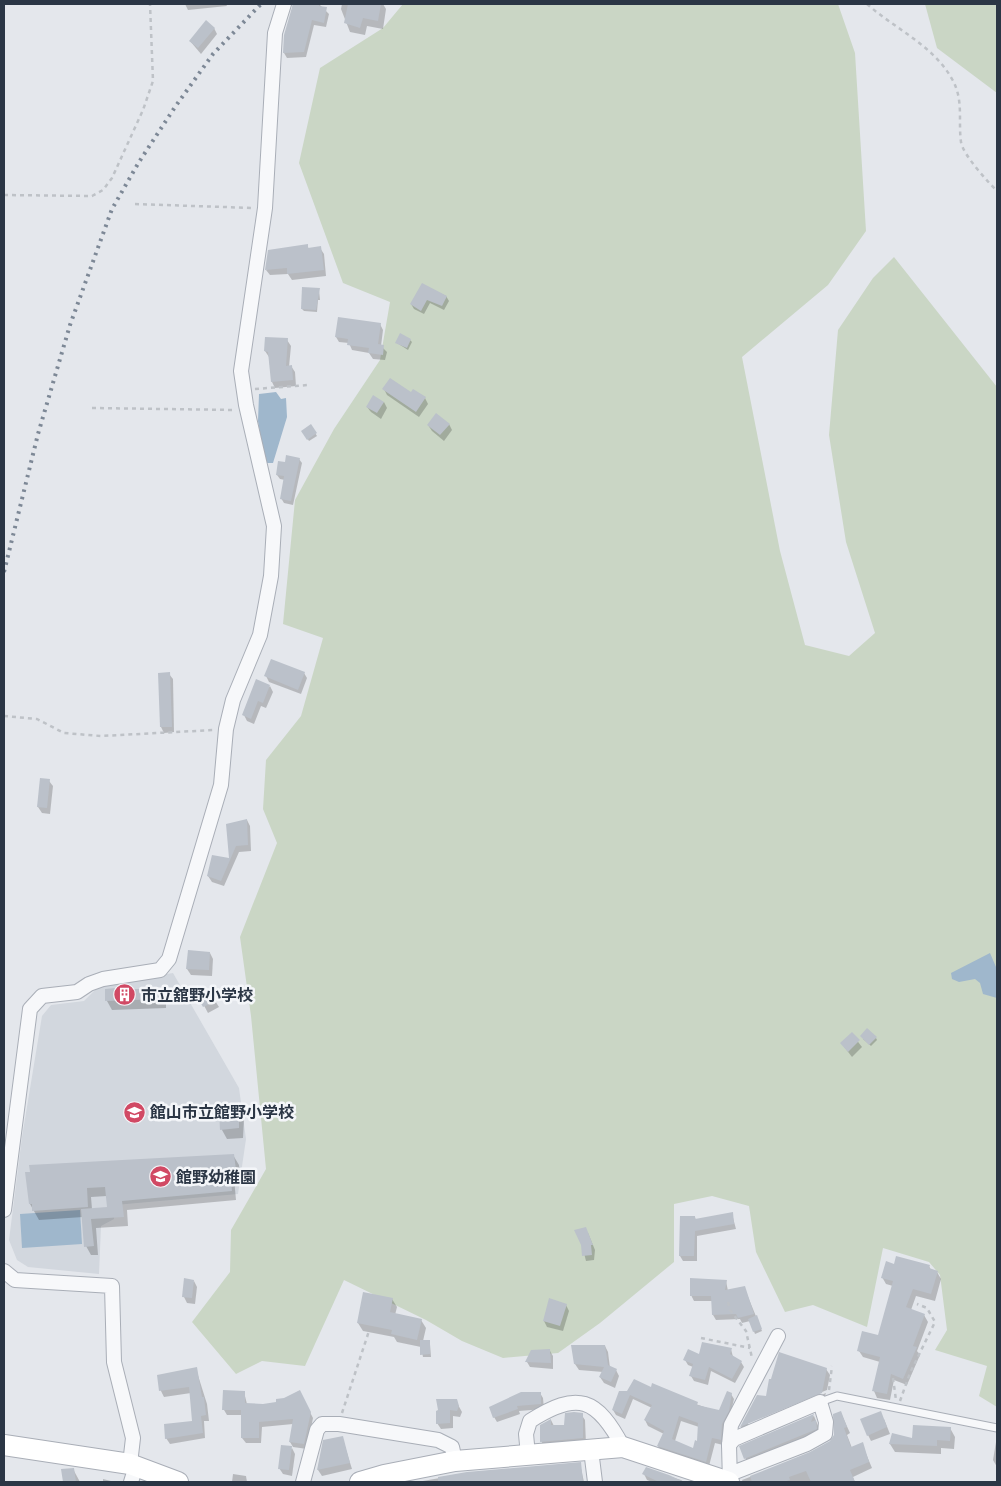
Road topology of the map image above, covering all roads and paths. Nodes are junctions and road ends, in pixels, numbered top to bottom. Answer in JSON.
{"nodes":[{"id":1,"x":150,"y":4,"type":"edge"},
{"id":2,"x":284,"y":4,"type":"edge"},
{"id":3,"x":866,"y":4,"type":"edge"},
{"id":4,"x":997,"y":191,"type":"edge"},
{"id":5,"x":4,"y":195,"type":"edge"},
{"id":6,"x":135,"y":204,"type":"dead end"},
{"id":7,"x":265,"y":208,"type":"junction"},
{"id":8,"x":308,"y":385,"type":"dead end"},
{"id":9,"x":244,"y":390,"type":"junction"},
{"id":10,"x":92,"y":408,"type":"dead end"},
{"id":11,"x":247,"y":410,"type":"junction"},
{"id":12,"x":4,"y":716,"type":"edge"},
{"id":13,"x":226,"y":730,"type":"junction"},
{"id":14,"x":4,"y":1210,"type":"edge"},
{"id":15,"x":4,"y":1271,"type":"edge"},
{"id":16,"x":728,"y":1302,"type":"dead end"},
{"id":17,"x":917,"y":1304,"type":"dead end"},
{"id":18,"x":369,"y":1332,"type":"dead end"},
{"id":19,"x":778,"y":1336,"type":"dead end"},
{"id":20,"x":701,"y":1338,"type":"dead end"},
{"id":21,"x":750,"y":1348,"type":"junction"},
{"id":22,"x":832,"y":1366,"type":"dead end"},
{"id":23,"x":893,"y":1378,"type":"dead end"},
{"id":24,"x":755,"y":1382,"type":"junction"},
{"id":25,"x":824,"y":1400,"type":"junction"},
{"id":26,"x":897,"y":1409,"type":"junction"},
{"id":27,"x":339,"y":1424,"type":"junction"},
{"id":28,"x":997,"y":1428,"type":"edge"},
{"id":29,"x":4,"y":1445,"type":"edge"},
{"id":30,"x":729,"y":1445,"type":"junction"},
{"id":31,"x":623,"y":1447,"type":"junction"},
{"id":32,"x":591,"y":1450,"type":"junction"},
{"id":33,"x":528,"y":1455,"type":"junction"},
{"id":34,"x":455,"y":1462,"type":"junction"},
{"id":35,"x":132,"y":1471,"type":"edge"},
{"id":36,"x":730,"y":1480,"type":"edge"},
{"id":37,"x":178,"y":1482,"type":"edge"},
{"id":38,"x":303,"y":1482,"type":"edge"},
{"id":39,"x":360,"y":1482,"type":"edge"},
{"id":40,"x":596,"y":1482,"type":"edge"}],
"edges":[{"from":1,"to":5,"type":"path"},
{"from":2,"to":7,"type":"street"},
{"from":3,"to":4,"type":"path"},
{"from":6,"to":7,"type":"path"},
{"from":7,"to":9,"type":"street"},
{"from":8,"to":9,"type":"path"},
{"from":9,"to":11,"type":"street"},
{"from":10,"to":11,"type":"path"},
{"from":11,"to":13,"type":"street"},
{"from":12,"to":13,"type":"path"},
{"from":13,"to":14,"type":"street"},
{"from":15,"to":35,"type":"street"},
{"from":16,"to":21,"type":"path"},
{"from":17,"to":26,"type":"path"},
{"from":18,"to":27,"type":"path"},
{"from":19,"to":24,"type":"street"},
{"from":20,"to":21,"type":"path"},
{"from":21,"to":24,"type":"path"},
{"from":22,"to":25,"type":"path"},
{"from":23,"to":26,"type":"path"},
{"from":24,"to":30,"type":"street"},
{"from":25,"to":26,"type":"lane"},
{"from":25,"to":30,"type":"street"},
{"from":25,"to":36,"type":"street"},
{"from":26,"to":28,"type":"lane"},
{"from":27,"to":34,"type":"street"},
{"from":27,"to":38,"type":"street"},
{"from":29,"to":35,"type":"street"},
{"from":30,"to":36,"type":"street"},
{"from":31,"to":32,"type":"street"},
{"from":31,"to":33,"type":"street"},
{"from":31,"to":36,"type":"street"},
{"from":32,"to":33,"type":"street"},
{"from":32,"to":40,"type":"street"},
{"from":33,"to":34,"type":"street"},
{"from":34,"to":39,"type":"street"},
{"from":35,"to":37,"type":"street"}]}
